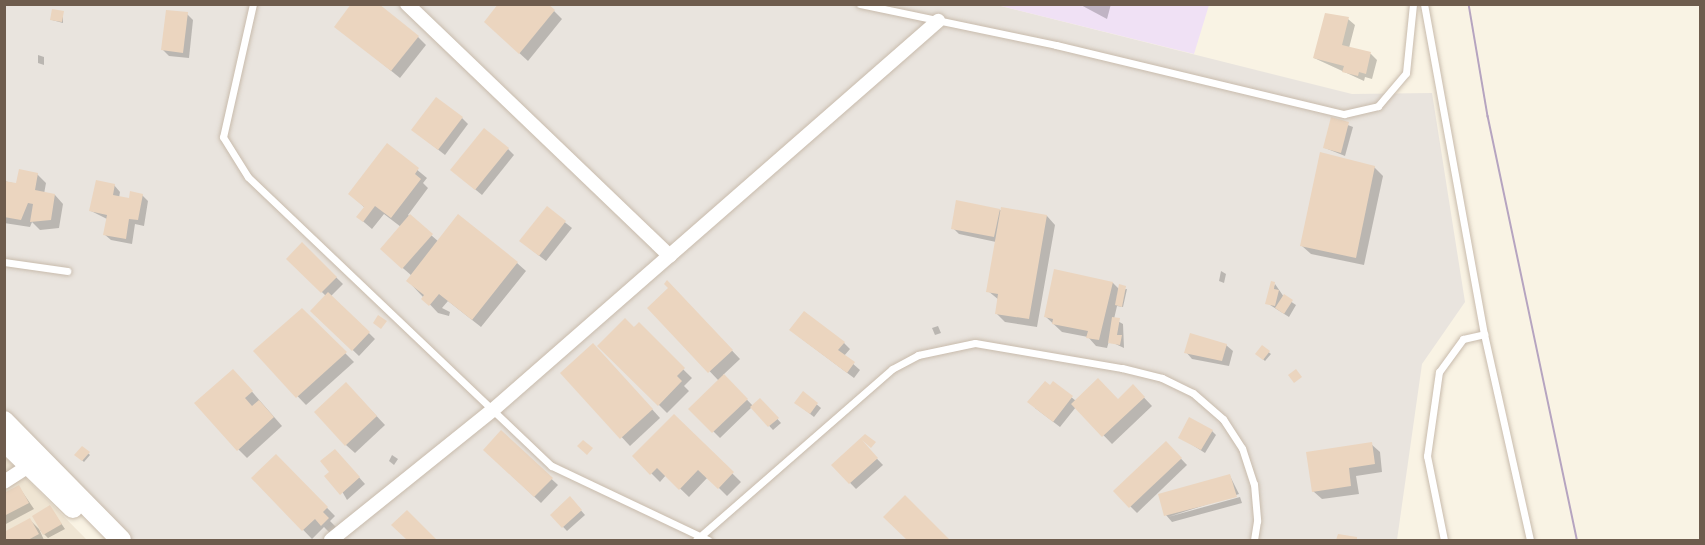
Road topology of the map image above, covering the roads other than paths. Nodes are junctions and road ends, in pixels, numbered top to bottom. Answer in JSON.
{"nodes":[{"id":1,"x":253,"y":4,"type":"edge"},
{"id":2,"x":407,"y":4,"type":"edge"},
{"id":3,"x":860,"y":4,"type":"edge"},
{"id":4,"x":1413,"y":4,"type":"edge"},
{"id":5,"x":1424,"y":4,"type":"edge"},
{"id":6,"x":938,"y":21,"type":"junction"},
{"id":7,"x":670,"y":256,"type":"junction"},
{"id":8,"x":4,"y":262,"type":"edge"},
{"id":9,"x":67,"y":272,"type":"dead end"},
{"id":10,"x":1484,"y":334,"type":"junction"},
{"id":11,"x":494,"y":409,"type":"junction"},
{"id":12,"x":4,"y":421,"type":"edge"},
{"id":13,"x":4,"y":441,"type":"edge"},
{"id":14,"x":29,"y":466,"type":"junction"},
{"id":15,"x":4,"y":482,"type":"edge"},
{"id":16,"x":698,"y":538,"type":"edge"},
{"id":17,"x":103,"y":540,"type":"edge"},
{"id":18,"x":121,"y":540,"type":"edge"},
{"id":19,"x":331,"y":540,"type":"edge"},
{"id":20,"x":708,"y":540,"type":"edge"},
{"id":21,"x":1254,"y":540,"type":"edge"},
{"id":22,"x":1444,"y":540,"type":"edge"},
{"id":23,"x":1530,"y":540,"type":"edge"}],
"edges":[{"from":1,"to":11,"type":"lane"},
{"from":2,"to":7,"type":"street"},
{"from":3,"to":6,"type":"lane"},
{"from":4,"to":6,"type":"lane"},
{"from":5,"to":10,"type":"lane"},
{"from":6,"to":7,"type":"street"},
{"from":7,"to":11,"type":"street"},
{"from":8,"to":9,"type":"lane"},
{"from":10,"to":22,"type":"lane"},
{"from":10,"to":23,"type":"lane"},
{"from":11,"to":16,"type":"lane"},
{"from":11,"to":19,"type":"street"},
{"from":12,"to":18,"type":"main road"},
{"from":13,"to":14,"type":"main road"},
{"from":14,"to":15,"type":"street"},
{"from":14,"to":17,"type":"main road"},
{"from":16,"to":20,"type":"lane"},
{"from":16,"to":21,"type":"lane"}]}
